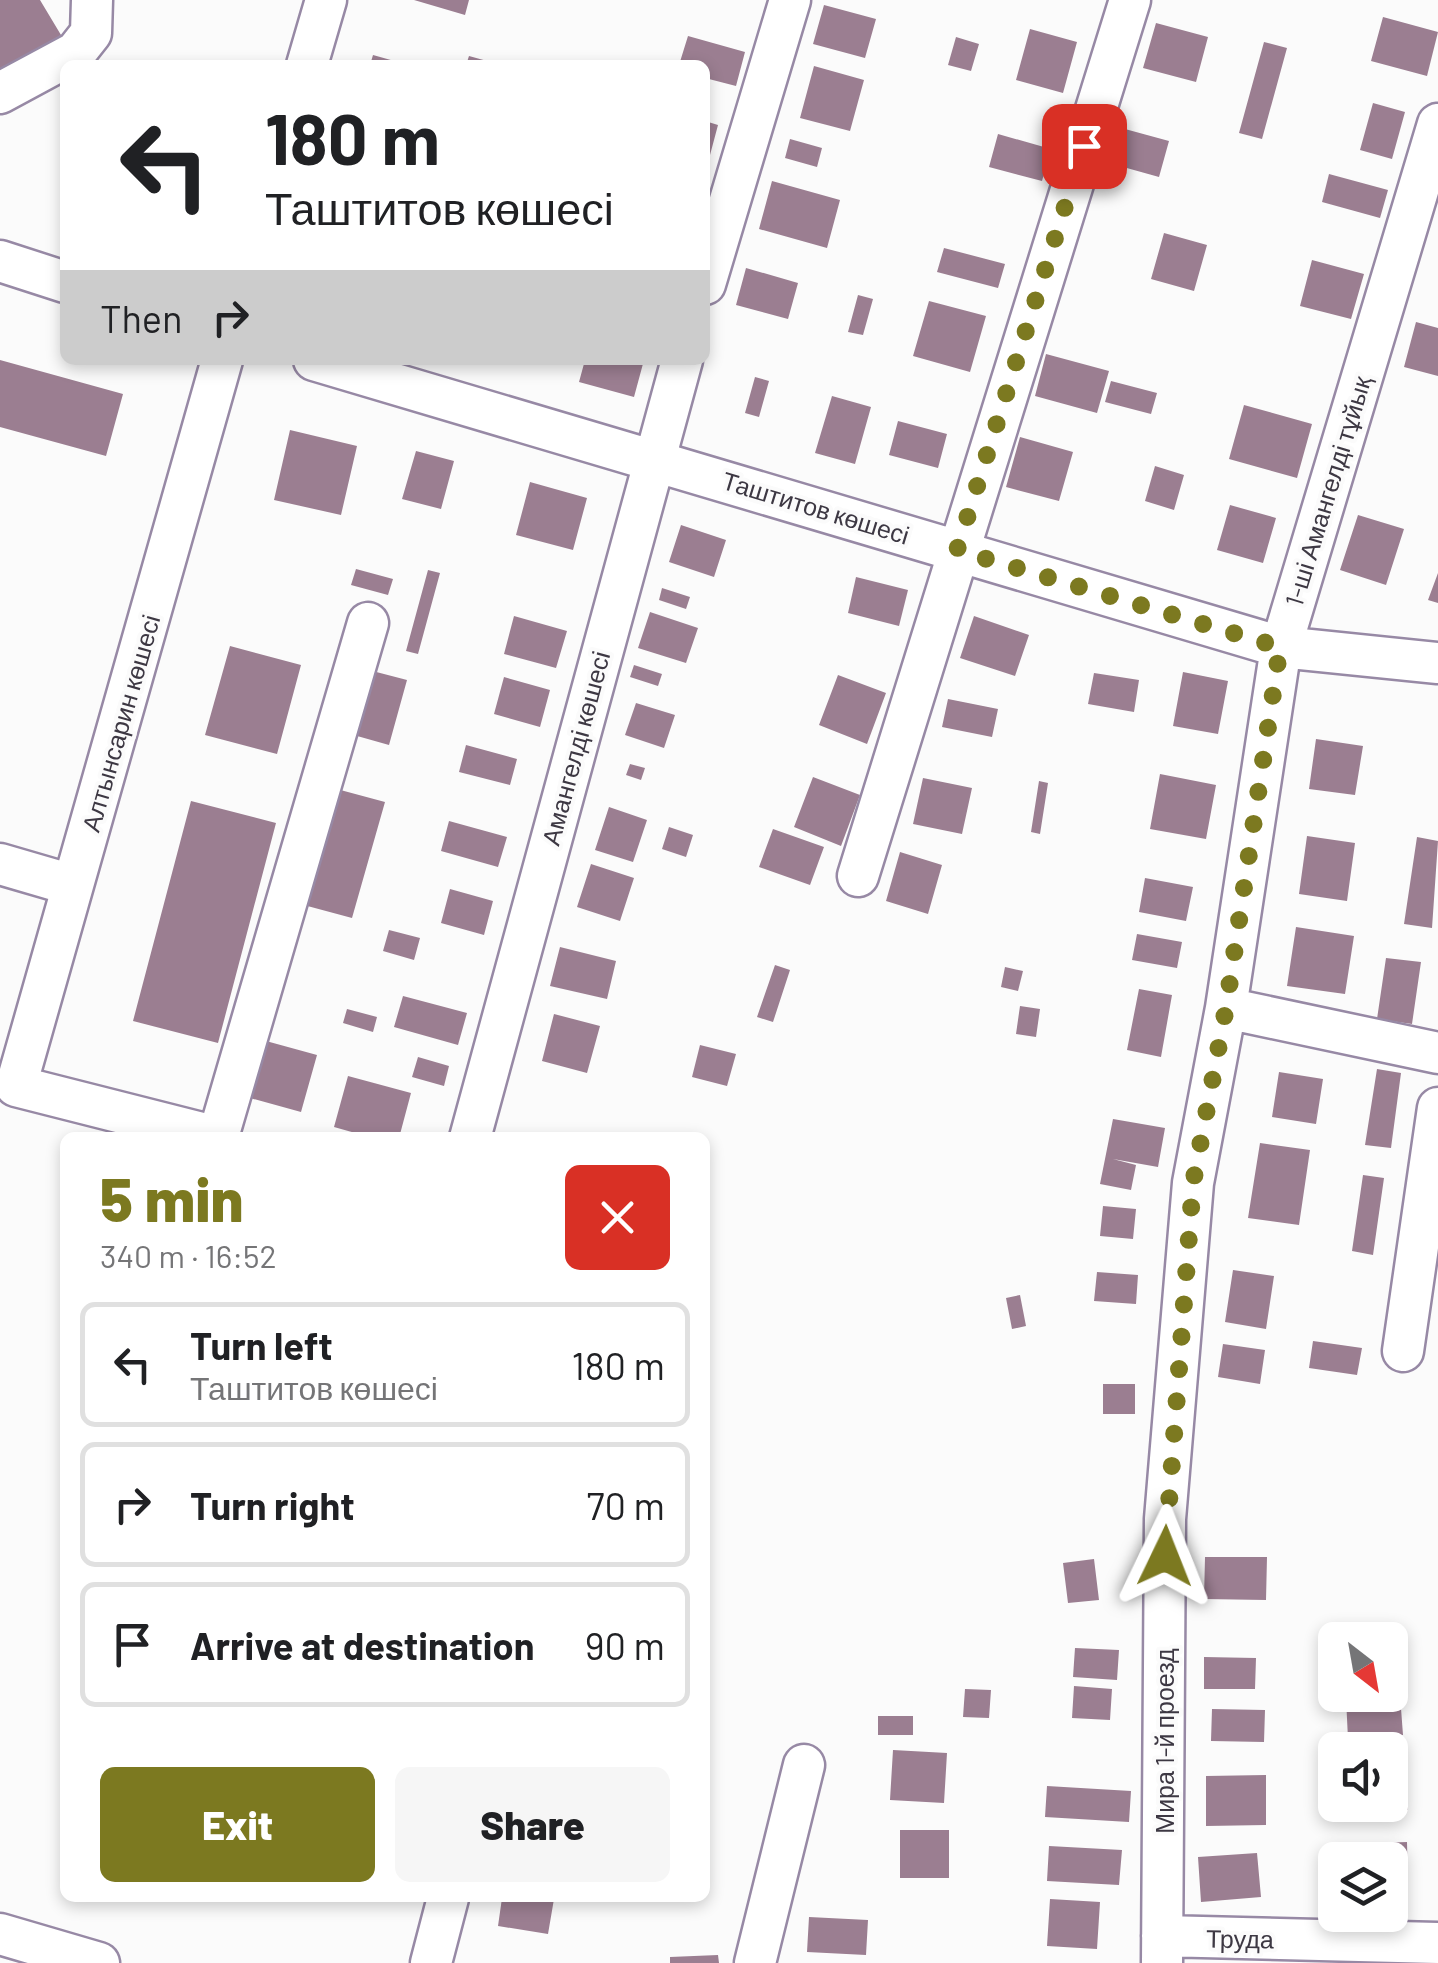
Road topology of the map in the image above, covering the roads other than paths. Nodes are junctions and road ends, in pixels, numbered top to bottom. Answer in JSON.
{"nodes":[{"id":1,"x":92,"y":0,"type":"edge"},
{"id":2,"x":326,"y":0,"type":"edge"},
{"id":3,"x":790,"y":0,"type":"edge"},
{"id":4,"x":1130,"y":0,"type":"edge"},
{"id":5,"x":61,"y":60,"type":"edge"},
{"id":6,"x":308,"y":60,"type":"edge"},
{"id":7,"x":60,"y":61,"type":"edge"},
{"id":8,"x":0,"y":93,"type":"edge"},
{"id":9,"x":1438,"y":124,"type":"edge"},
{"id":10,"x":0,"y":261,"type":"edge"},
{"id":11,"x":710,"y":267,"type":"edge"},
{"id":12,"x":60,"y":280,"type":"edge"},
{"id":13,"x":221,"y":365,"type":"edge"},
{"id":14,"x":331,"y":365,"type":"edge"},
{"id":15,"x":681,"y":365,"type":"edge"},
{"id":16,"x":653,"y":458,"type":"junction"},
{"id":17,"x":957,"y":550,"type":"junction"},
{"id":18,"x":368,"y":623,"type":"dead end"},
{"id":19,"x":1280,"y":647,"type":"junction"},
{"id":20,"x":1438,"y":663,"type":"edge"},
{"id":21,"x":0,"y":864,"type":"edge"},
{"id":22,"x":858,"y":876,"type":"dead end"},
{"id":23,"x":72,"y":885,"type":"junction"},
{"id":24,"x":1226,"y":1008,"type":"junction"},
{"id":25,"x":1438,"y":1053,"type":"edge"},
{"id":26,"x":1438,"y":1108,"type":"edge"},
{"id":27,"x":200,"y":1132,"type":"edge"},
{"id":28,"x":221,"y":1132,"type":"edge"},
{"id":29,"x":472,"y":1132,"type":"edge"},
{"id":30,"x":1403,"y":1351,"type":"dead end"},
{"id":31,"x":1165,"y":1519,"type":"joint"},
{"id":32,"x":804,"y":1765,"type":"dead end"},
{"id":33,"x":447,"y":1902,"type":"edge"},
{"id":34,"x":0,"y":1934,"type":"edge"},
{"id":35,"x":1438,"y":1943,"type":"edge"},
{"id":36,"x":1162,"y":1950,"type":"edge"},
{"id":37,"x":86,"y":1961,"type":"edge"},
{"id":38,"x":431,"y":1963,"type":"edge"},
{"id":39,"x":756,"y":1963,"type":"edge"}],
"edges":[{"from":1,"to":5,"type":"street"},
{"from":2,"to":6,"type":"street"},
{"from":3,"to":11,"type":"street"},
{"from":4,"to":17,"type":"street"},
{"from":7,"to":8,"type":"street"},
{"from":9,"to":19,"type":"street","name":"1-ші Амангелді тұйық"},
{"from":10,"to":12,"type":"street"},
{"from":13,"to":23,"type":"street","name":"Алтынсарин көшесі"},
{"from":14,"to":16,"type":"street","name":"Таштитов көшесі"},
{"from":15,"to":16,"type":"street","name":"Амангелді көшесі"},
{"from":16,"to":17,"type":"street","name":"Таштитов көшесі"},
{"from":16,"to":29,"type":"street","name":"Амангелді көшесі"},
{"from":17,"to":19,"type":"street","name":"Таштитов көшесі"},
{"from":17,"to":22,"type":"street"},
{"from":18,"to":28,"type":"street"},
{"from":19,"to":20,"type":"street","name":"Таштитов көшесі"},
{"from":19,"to":24,"type":"street","name":"1-ші Амангелді тұйық"},
{"from":21,"to":23,"type":"street"},
{"from":23,"to":27,"type":"street","name":"Алтынсарин көшесі"},
{"from":24,"to":25,"type":"street"},
{"from":24,"to":31,"type":"street","name":"1-ші Амангелді тұйық"},
{"from":26,"to":30,"type":"street"},
{"from":31,"to":36,"type":"street","name":"Мира 1-й проезд"},
{"from":32,"to":39,"type":"street"},
{"from":33,"to":38,"type":"street"},
{"from":34,"to":37,"type":"street"},
{"from":35,"to":36,"type":"street","name":"Труда"}]}
